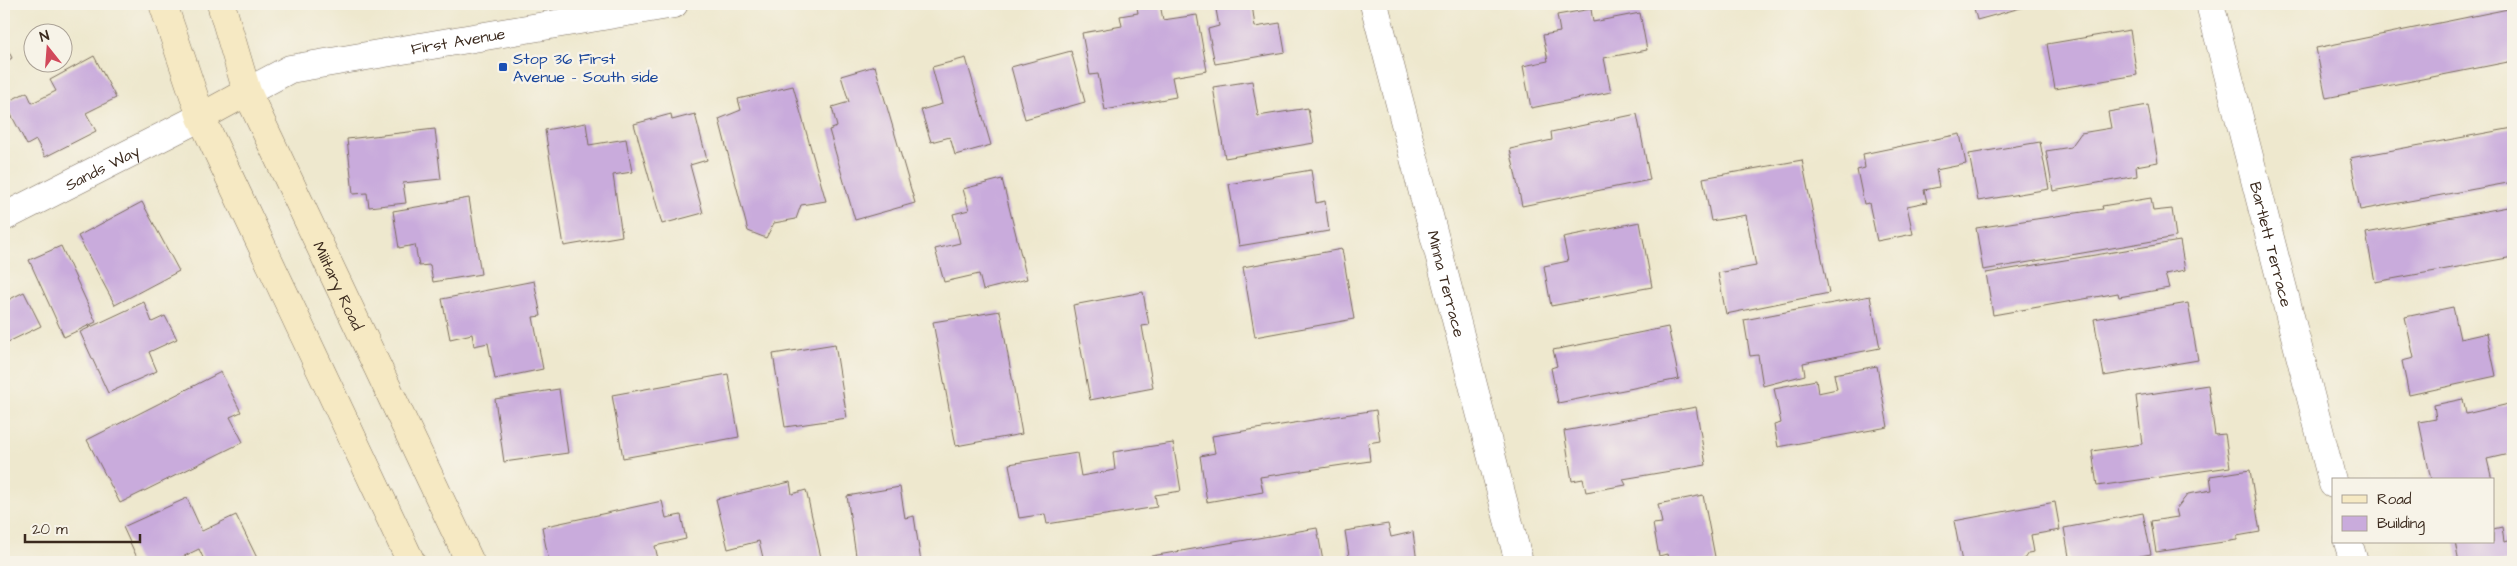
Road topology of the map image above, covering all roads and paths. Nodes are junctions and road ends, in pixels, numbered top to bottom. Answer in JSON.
{"nodes":[{"id":1,"x":163,"y":4,"type":"edge"},
{"id":2,"x":221,"y":4,"type":"edge"},
{"id":3,"x":674,"y":4,"type":"edge"},
{"id":4,"x":1374,"y":4,"type":"edge"},
{"id":5,"x":2210,"y":4,"type":"edge"},
{"id":6,"x":247,"y":92,"type":"junction"},
{"id":7,"x":201,"y":117,"type":"junction"},
{"id":8,"x":4,"y":217,"type":"edge"},
{"id":9,"x":2332,"y":480,"type":"edge"},
{"id":10,"x":2349,"y":544,"type":"edge"},
{"id":11,"x":411,"y":562,"type":"edge"},
{"id":12,"x":470,"y":562,"type":"edge"},
{"id":13,"x":1519,"y":562,"type":"edge"},
{"id":14,"x":2354,"y":562,"type":"edge"}],
"edges":[{"from":1,"to":7,"type":"main road"},
{"from":2,"to":6,"type":"main road","name":"Military Road"},
{"from":3,"to":6,"type":"street","name":"First Avenue"},
{"from":4,"to":13,"type":"street","name":"Minna Terrace"},
{"from":5,"to":9,"type":"street","name":"Bartlett Terrace"},
{"from":6,"to":7,"type":"main road"},
{"from":6,"to":12,"type":"main road","name":"Military Road"},
{"from":7,"to":8,"type":"street","name":"Sands Way"},
{"from":7,"to":11,"type":"main road"},
{"from":10,"to":14,"type":"street"}]}
